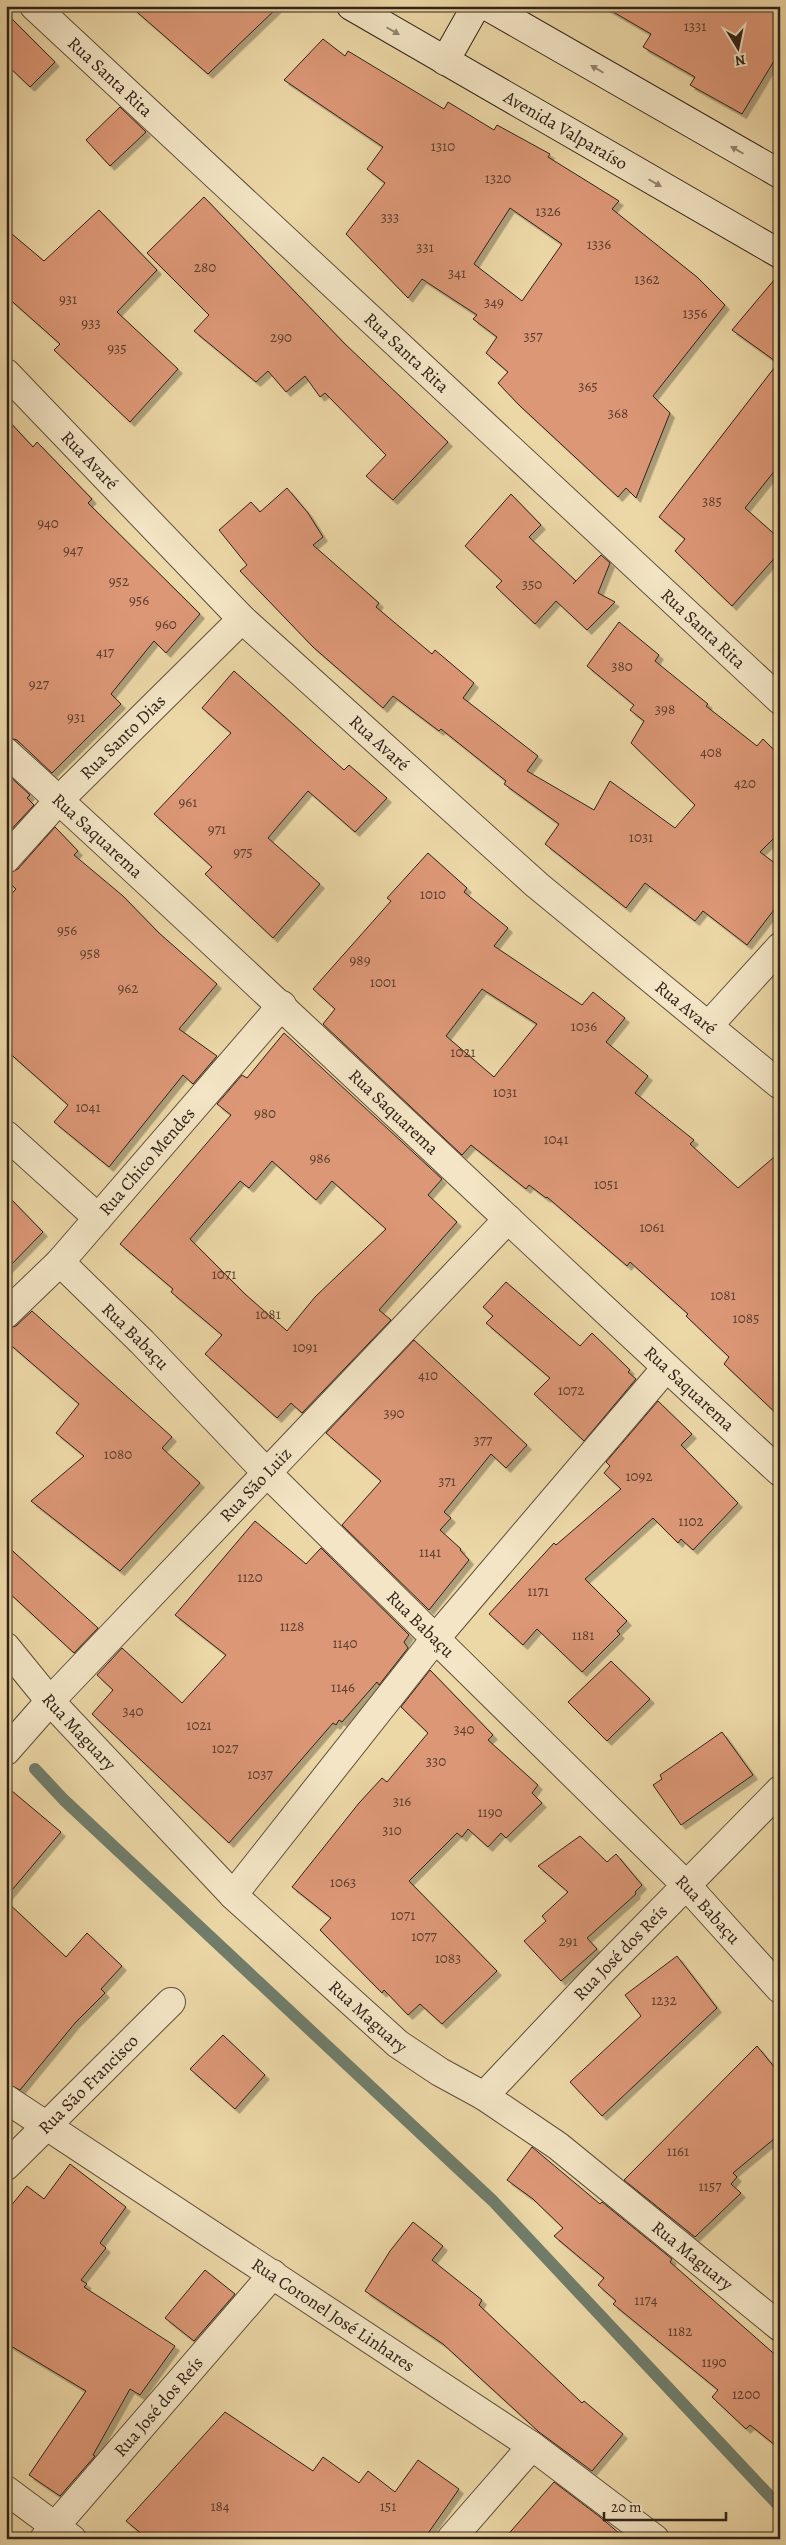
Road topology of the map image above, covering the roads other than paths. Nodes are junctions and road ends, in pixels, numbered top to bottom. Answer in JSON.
{"nodes":[{"id":1,"x":34,"y":6,"type":"edge"},
{"id":2,"x":351,"y":6,"type":"edge"},
{"id":3,"x":476,"y":6,"type":"edge"},
{"id":4,"x":487,"y":6,"type":"edge"},
{"id":5,"x":445,"y":61,"type":"junction"},
{"id":6,"x":780,"y":174,"type":"edge"},
{"id":7,"x":780,"y":254,"type":"edge"},
{"id":8,"x":6,"y":373,"type":"edge"},
{"id":9,"x":242,"y":619,"type":"junction"},
{"id":10,"x":780,"y":700,"type":"edge"},
{"id":11,"x":6,"y":752,"type":"edge"},
{"id":12,"x":59,"y":800,"type":"junction"},
{"id":13,"x":6,"y":859,"type":"edge"},
{"id":14,"x":780,"y":946,"type":"edge"},
{"id":15,"x":282,"y":1006,"type":"junction"},
{"id":16,"x":708,"y":1025,"type":"junction"},
{"id":17,"x":780,"y":1085,"type":"edge"},
{"id":18,"x":6,"y":1135,"type":"edge"},
{"id":19,"x":98,"y":1218,"type":"junction"},
{"id":20,"x":508,"y":1219,"type":"junction"},
{"id":21,"x":60,"y":1262,"type":"junction"},
{"id":22,"x":6,"y":1314,"type":"edge"},
{"id":23,"x":666,"y":1368,"type":"junction"},
{"id":24,"x":266,"y":1472,"type":"junction"},
{"id":25,"x":780,"y":1472,"type":"edge"},
{"id":26,"x":435,"y":1639,"type":"junction"},
{"id":27,"x":6,"y":1647,"type":"edge"},
{"id":28,"x":50,"y":1701,"type":"junction"},
{"id":29,"x":6,"y":1752,"type":"edge"},
{"id":30,"x":780,"y":1790,"type":"edge"},
{"id":31,"x":686,"y":1886,"type":"junction"},
{"id":32,"x":233,"y":1895,"type":"junction"},
{"id":33,"x":780,"y":1989,"type":"edge"},
{"id":34,"x":171,"y":2002,"type":"dead end"},
{"id":35,"x":484,"y":2096,"type":"junction"},
{"id":36,"x":6,"y":2099,"type":"edge"},
{"id":37,"x":45,"y":2125,"type":"junction"},
{"id":38,"x":6,"y":2166,"type":"edge"},
{"id":39,"x":273,"y":2274,"type":"junction"},
{"id":40,"x":780,"y":2327,"type":"edge"},
{"id":41,"x":532,"y":2446,"type":"junction"},
{"id":42,"x":6,"y":2490,"type":"edge"},
{"id":43,"x":57,"y":2535,"type":"edge"},
{"id":44,"x":451,"y":2539,"type":"edge"},
{"id":45,"x":655,"y":2539,"type":"edge"}],
"edges":[{"from":1,"to":10,"type":"street","name":"Rua Santa Rita"},
{"from":2,"to":5,"type":"street","name":"Avenida Valparaíso","one_way":true},
{"from":3,"to":5,"type":"street"},
{"from":6,"to":4,"type":"street","one_way":true},
{"from":5,"to":7,"type":"street","name":"Avenida Valparaíso","one_way":true},
{"from":8,"to":9,"type":"street","name":"Rua Avaré"},
{"from":9,"to":12,"type":"street","name":"Rua Santo Dias"},
{"from":9,"to":16,"type":"street","name":"Rua Avaré"},
{"from":11,"to":12,"type":"street","name":"Rua Saquarema"},
{"from":12,"to":13,"type":"street","name":"Rua Santo Dias"},
{"from":12,"to":15,"type":"street","name":"Rua Saquarema"},
{"from":14,"to":16,"type":"street"},
{"from":15,"to":19,"type":"street","name":"Rua Chico Mendes"},
{"from":15,"to":20,"type":"street","name":"Rua Saquarema"},
{"from":16,"to":17,"type":"street","name":"Rua Avaré"},
{"from":18,"to":19,"type":"street"},
{"from":19,"to":21,"type":"street","name":"Rua Chico Mendes"},
{"from":20,"to":23,"type":"street","name":"Rua Saquarema"},
{"from":20,"to":24,"type":"street","name":"Rua São Luiz"},
{"from":21,"to":22,"type":"street","name":"Rua Chico Mendes"},
{"from":21,"to":24,"type":"street","name":"Rua Babaçu"},
{"from":23,"to":25,"type":"street","name":"Rua Saquarema"},
{"from":23,"to":26,"type":"street"},
{"from":24,"to":26,"type":"street","name":"Rua Babaçu"},
{"from":24,"to":28,"type":"street","name":"Rua São Luiz"},
{"from":26,"to":31,"type":"street","name":"Rua Babaçu"},
{"from":26,"to":32,"type":"street"},
{"from":27,"to":28,"type":"street","name":"Rua Maguary"},
{"from":28,"to":29,"type":"street","name":"Rua São Luiz"},
{"from":28,"to":32,"type":"street","name":"Rua Maguary"},
{"from":30,"to":31,"type":"street","name":"Rua José dos Reís"},
{"from":31,"to":33,"type":"street","name":"Rua Babaçu"},
{"from":31,"to":35,"type":"street","name":"Rua José dos Reís"},
{"from":32,"to":35,"type":"street","name":"Rua Maguary"},
{"from":34,"to":37,"type":"street","name":"Rua São Francisco"},
{"from":35,"to":40,"type":"street","name":"Rua Maguary"},
{"from":36,"to":37,"type":"street","name":"Rua Coronel José Linhares"},
{"from":37,"to":38,"type":"street","name":"Rua São Francisco"},
{"from":37,"to":39,"type":"street","name":"Rua Coronel José Linhares"},
{"from":39,"to":41,"type":"street","name":"Rua Coronel José Linhares"},
{"from":39,"to":43,"type":"street","name":"Rua José dos Reís"},
{"from":41,"to":44,"type":"street"},
{"from":41,"to":45,"type":"street","name":"Rua Coronel José Linhares"},
{"from":42,"to":43,"type":"street"}]}
